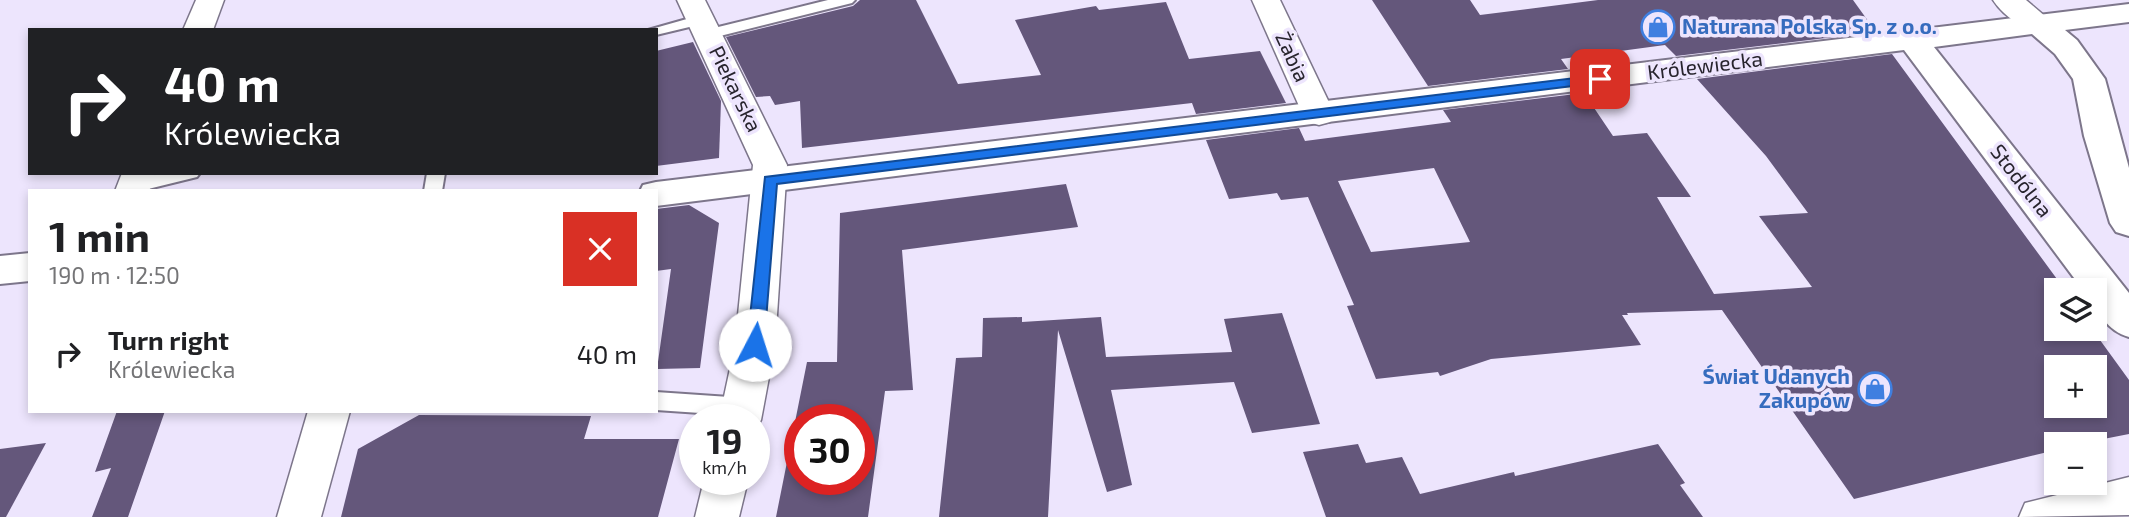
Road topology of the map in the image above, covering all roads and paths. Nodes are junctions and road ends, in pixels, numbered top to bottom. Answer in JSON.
{"nodes":[{"id":1,"x":210,"y":0,"type":"edge"},
{"id":2,"x":847,"y":0,"type":"edge"},
{"id":3,"x":1266,"y":0,"type":"edge"},
{"id":4,"x":2007,"y":0,"type":"edge"},
{"id":5,"x":2129,"y":13,"type":"edge"},
{"id":6,"x":700,"y":18,"type":"edge"},
{"id":7,"x":2038,"y":23,"type":"junction"},
{"id":8,"x":199,"y":28,"type":"edge"},
{"id":9,"x":658,"y":29,"type":"edge"},
{"id":10,"x":1912,"y":40,"type":"junction"},
{"id":11,"x":1319,"y":115,"type":"junction"},
{"id":12,"x":180,"y":175,"type":"edge"},
{"id":13,"x":770,"y":180,"type":"junction"},
{"id":14,"x":135,"y":183,"type":"edge"},
{"id":15,"x":658,"y":194,"type":"edge"},
{"id":16,"x":2129,"y":223,"type":"edge"},
{"id":17,"x":28,"y":267,"type":"edge"},
{"id":18,"x":0,"y":270,"type":"edge"},
{"id":19,"x":2129,"y":322,"type":"edge"},
{"id":20,"x":658,"y":401,"type":"edge"},
{"id":21,"x":679,"y":404,"type":"edge"},
{"id":22,"x":744,"y":404,"type":"edge"},
{"id":23,"x":328,"y":413,"type":"edge"},
{"id":24,"x":722,"y":495,"type":"edge"},
{"id":25,"x":2129,"y":496,"type":"edge"},
{"id":26,"x":299,"y":517,"type":"edge"},
{"id":27,"x":717,"y":517,"type":"edge"},
{"id":28,"x":2041,"y":517,"type":"edge"}],
"edges":[{"from":1,"to":8,"type":"street"},
{"from":2,"to":6,"type":"lane"},
{"from":3,"to":11,"type":"street","name":"Żabia"},
{"from":4,"to":7,"type":"street"},
{"from":5,"to":7,"type":"street","name":"Królewiecka"},
{"from":6,"to":9,"type":"lane"},
{"from":6,"to":13,"type":"street","name":"Piekarska"},
{"from":7,"to":10,"type":"street","name":"Królewiecka"},
{"from":7,"to":16,"type":"street"},
{"from":10,"to":11,"type":"street","name":"Królewiecka"},
{"from":10,"to":19,"type":"street","name":"Stodólna"},
{"from":11,"to":13,"type":"street","name":"Królewiecka"},
{"from":12,"to":14,"type":"lane"},
{"from":13,"to":15,"type":"street","name":"Królewiecka"},
{"from":13,"to":22,"type":"street","name":"Piekarska"},
{"from":17,"to":18,"type":"street"},
{"from":20,"to":21,"type":"lane"},
{"from":23,"to":26,"type":"street"},
{"from":24,"to":27,"type":"street"},
{"from":25,"to":28,"type":"street"}]}
